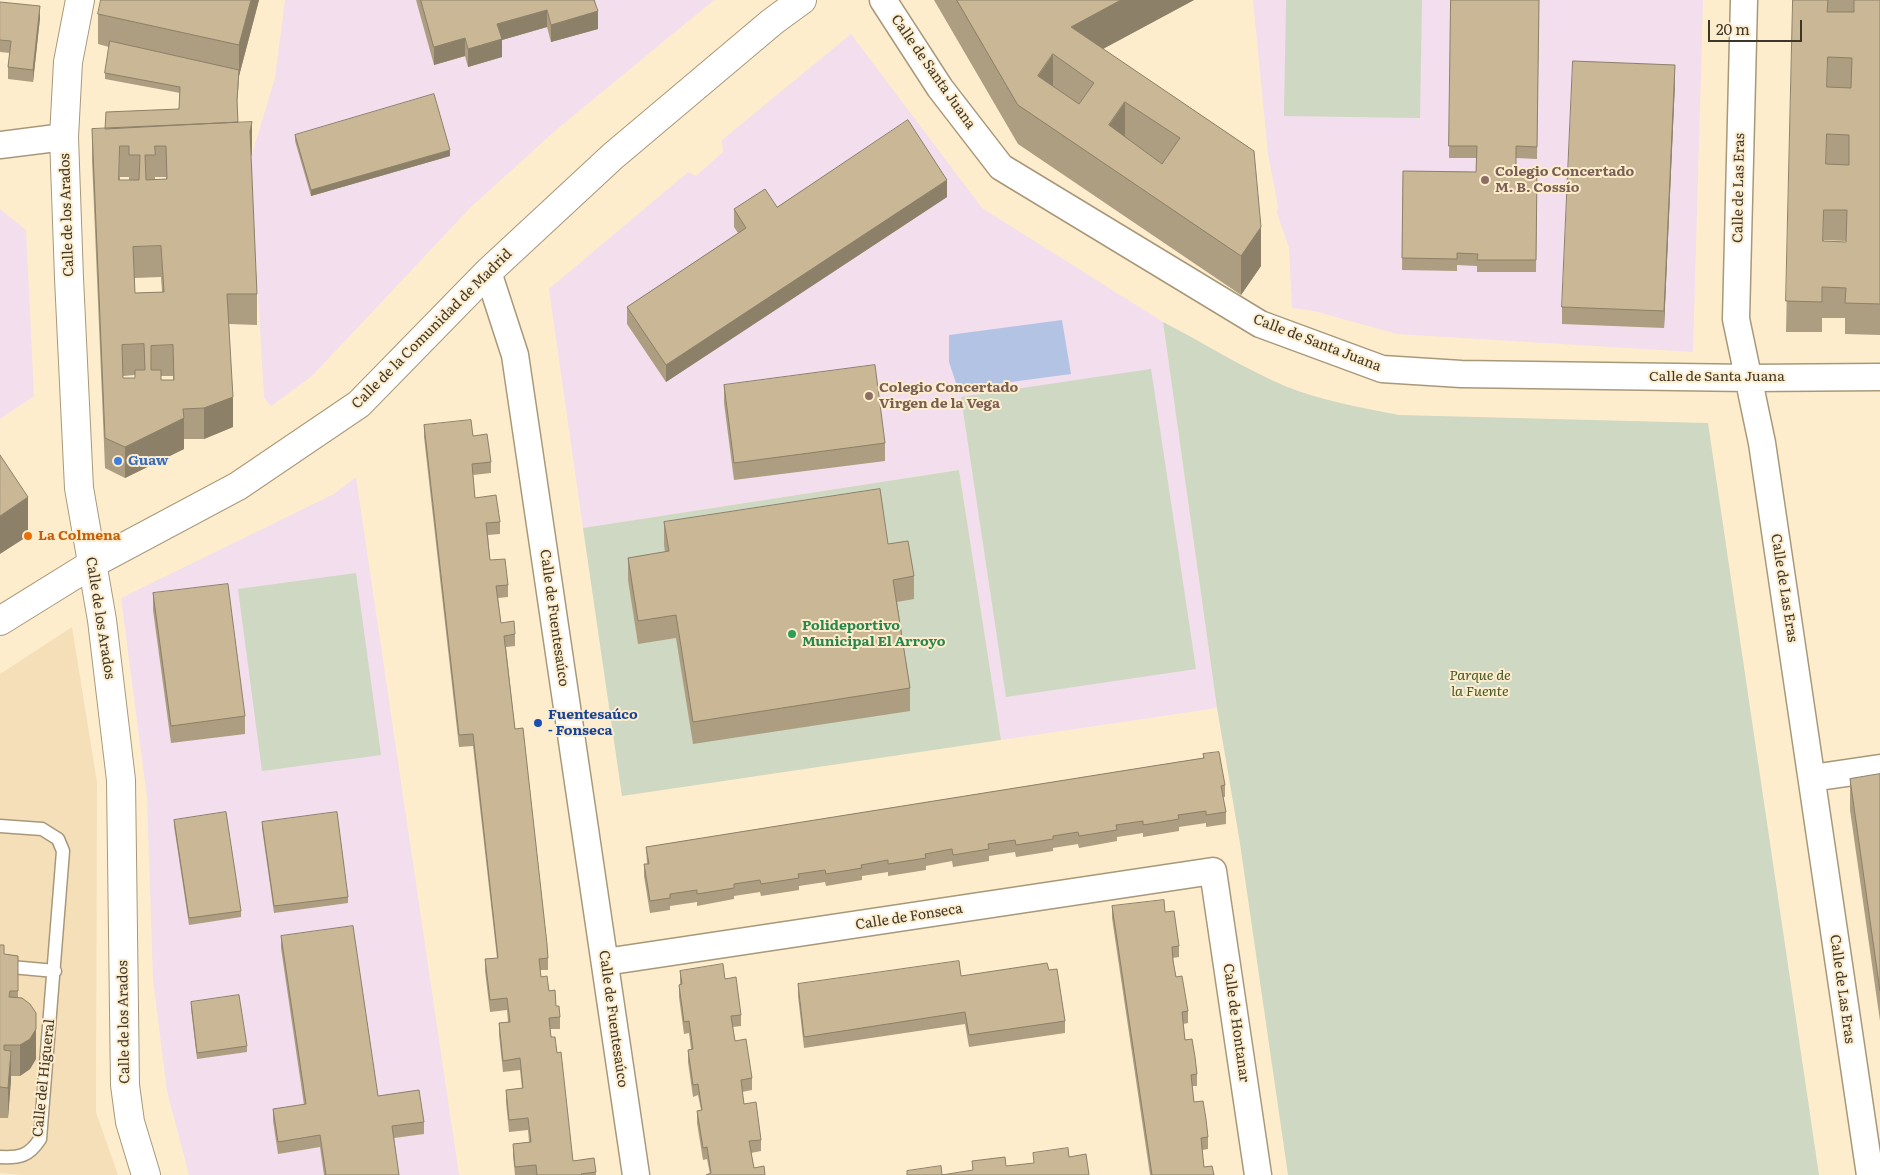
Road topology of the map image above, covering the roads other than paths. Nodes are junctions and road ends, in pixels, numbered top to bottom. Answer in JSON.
{"nodes":[{"id":1,"x":80,"y":0,"type":"edge"},
{"id":2,"x":802,"y":0,"type":"edge"},
{"id":3,"x":883,"y":0,"type":"edge"},
{"id":4,"x":1744,"y":0,"type":"edge"},
{"id":5,"x":64,"y":137,"type":"junction"},
{"id":6,"x":0,"y":145,"type":"edge"},
{"id":7,"x":488,"y":272,"type":"junction"},
{"id":8,"x":1880,"y":377,"type":"edge"},
{"id":9,"x":1749,"y":378,"type":"junction"},
{"id":10,"x":92,"y":564,"type":"junction"},
{"id":11,"x":0,"y":621,"type":"edge"},
{"id":12,"x":1880,"y":768,"type":"edge"},
{"id":13,"x":1812,"y":778,"type":"junction"},
{"id":14,"x":0,"y":826,"type":"edge"},
{"id":15,"x":1213,"y":871,"type":"joint"},
{"id":16,"x":605,"y":962,"type":"junction"},
{"id":17,"x":0,"y":966,"type":"edge"},
{"id":18,"x":55,"y":970,"type":"junction"},
{"id":19,"x":0,"y":1157,"type":"edge"},
{"id":20,"x":1873,"y":1167,"type":"edge"},
{"id":21,"x":146,"y":1175,"type":"edge"},
{"id":22,"x":636,"y":1175,"type":"edge"},
{"id":23,"x":1258,"y":1175,"type":"edge"}],
"edges":[{"from":1,"to":5,"type":"street","name":"Calle de los Arados"},
{"from":2,"to":7,"type":"street","name":"Calle de la Comunidad de Madrid"},
{"from":3,"to":9,"type":"street","name":"Calle de Santa Juana"},
{"from":4,"to":9,"type":"street","name":"Calle de Las Eras"},
{"from":5,"to":6,"type":"street"},
{"from":5,"to":10,"type":"street","name":"Calle de los Arados"},
{"from":7,"to":10,"type":"street","name":"Calle de la Comunidad de Madrid"},
{"from":7,"to":16,"type":"street","name":"Calle de Fuentesaúco"},
{"from":8,"to":9,"type":"street","name":"Calle de Santa Juana"},
{"from":9,"to":13,"type":"street","name":"Calle de Las Eras"},
{"from":10,"to":11,"type":"street","name":"Calle de la Comunidad de Madrid"},
{"from":10,"to":21,"type":"street","name":"Calle de los Arados"},
{"from":12,"to":13,"type":"street"},
{"from":13,"to":20,"type":"street","name":"Calle de Las Eras"},
{"from":14,"to":18,"type":"lane","name":"Calle del Higueral"},
{"from":15,"to":16,"type":"street","name":"Calle de Fonseca"},
{"from":15,"to":23,"type":"street","name":"Calle de Hontanar"},
{"from":16,"to":22,"type":"street","name":"Calle de Fuentesaúco"},
{"from":17,"to":18,"type":"lane"},
{"from":18,"to":19,"type":"lane","name":"Calle del Higueral"}]}
